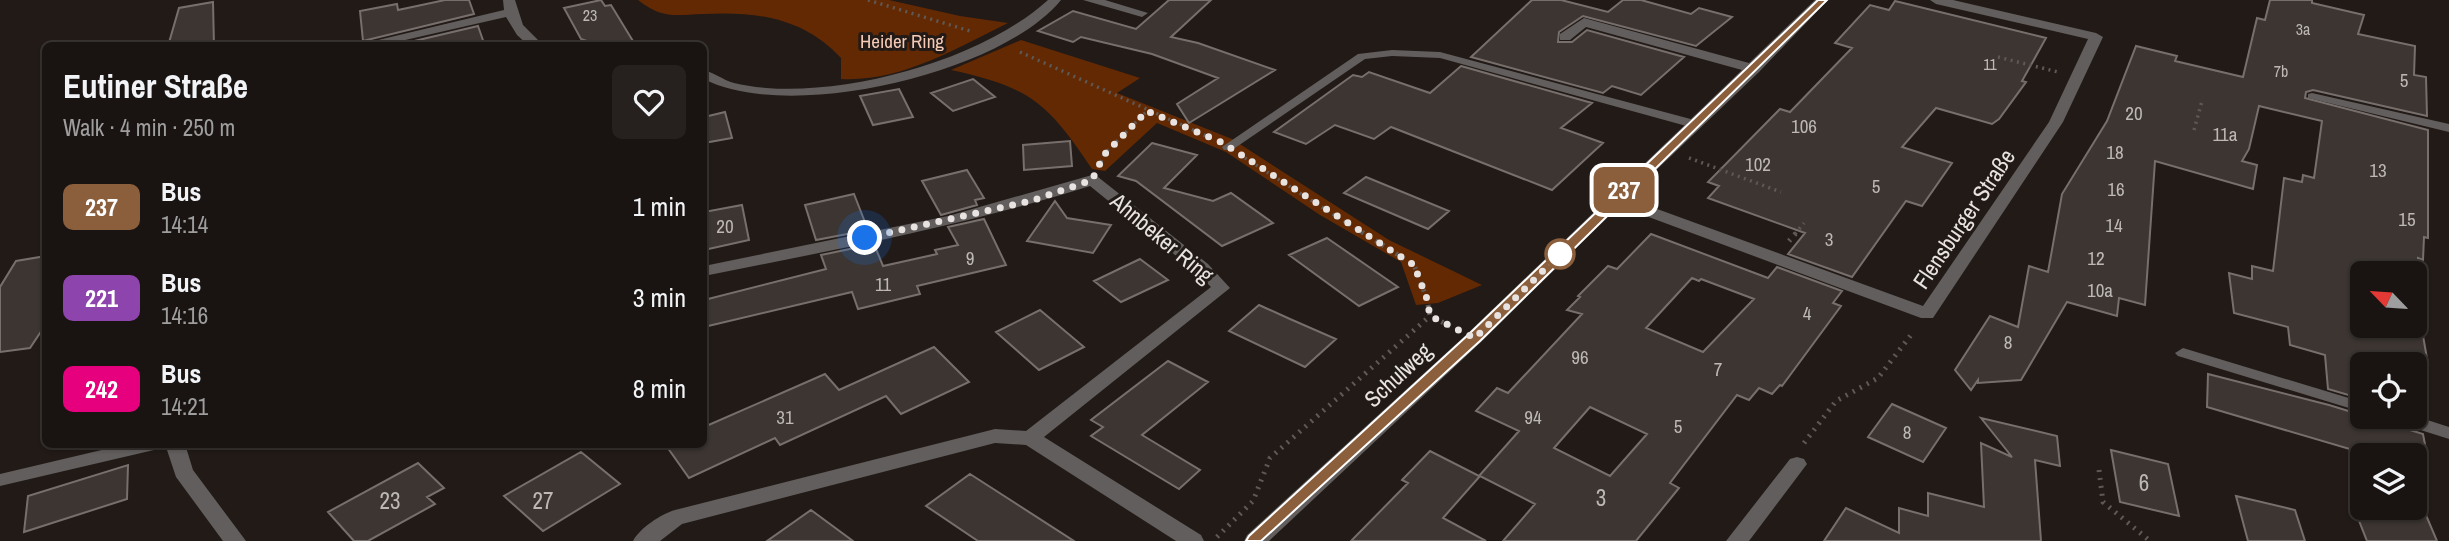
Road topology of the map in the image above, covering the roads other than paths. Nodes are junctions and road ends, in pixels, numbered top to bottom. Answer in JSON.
{"nodes":[{"id":1,"x":1055,"y":0,"type":"edge"},
{"id":2,"x":1089,"y":0,"type":"edge"},
{"id":3,"x":1822,"y":0,"type":"edge"},
{"id":4,"x":1936,"y":0,"type":"edge"},
{"id":5,"x":509,"y":6,"type":"edge"},
{"id":6,"x":1142,"y":13,"type":"dead end"},
{"id":7,"x":1565,"y":37,"type":"dead end"},
{"id":8,"x":374,"y":42,"type":"edge"},
{"id":9,"x":533,"y":42,"type":"edge"},
{"id":10,"x":1754,"y":69,"type":"junction"},
{"id":11,"x":707,"y":75,"type":"edge"},
{"id":12,"x":2312,"y":96,"type":"dead end"},
{"id":13,"x":1694,"y":124,"type":"junction"},
{"id":14,"x":2449,"y":128,"type":"edge"},
{"id":15,"x":1228,"y":147,"type":"road end"},
{"id":16,"x":1615,"y":199,"type":"junction"},
{"id":17,"x":707,"y":270,"type":"edge"},
{"id":18,"x":2183,"y":353,"type":"dead end"},
{"id":19,"x":2350,"y":403,"type":"edge"},
{"id":20,"x":2427,"y":426,"type":"edge"},
{"id":21,"x":2449,"y":433,"type":"edge"},
{"id":22,"x":1030,"y":438,"type":"junction"},
{"id":23,"x":137,"y":448,"type":"edge"},
{"id":24,"x":176,"y":448,"type":"edge"},
{"id":25,"x":1797,"y":464,"type":"road end"},
{"id":26,"x":0,"y":480,"type":"edge"},
{"id":27,"x":235,"y":541,"type":"edge"},
{"id":28,"x":644,"y":541,"type":"edge"},
{"id":29,"x":1193,"y":541,"type":"edge"},
{"id":30,"x":1255,"y":541,"type":"edge"},
{"id":31,"x":1737,"y":541,"type":"edge"}],
"edges":[{"from":1,"to":11,"type":"street"},
{"from":2,"to":6,"type":"street"},
{"from":3,"to":10,"type":"street","name":"Schulweg"},
{"from":4,"to":16,"type":"street","name":"Flensburger Straße"},
{"from":5,"to":8,"type":"street"},
{"from":5,"to":9,"type":"street"},
{"from":7,"to":10,"type":"street"},
{"from":10,"to":13,"type":"street","name":"Schulweg"},
{"from":12,"to":14,"type":"lane"},
{"from":13,"to":15,"type":"lane"},
{"from":13,"to":16,"type":"street","name":"Schulweg"},
{"from":16,"to":30,"type":"street","name":"Schulweg"},
{"from":17,"to":22,"type":"street","name":"Ahnbeker Ring"},
{"from":18,"to":19,"type":"lane"},
{"from":20,"to":21,"type":"lane"},
{"from":22,"to":28,"type":"street"},
{"from":22,"to":29,"type":"street"},
{"from":23,"to":26,"type":"lane"},
{"from":24,"to":27,"type":"street"},
{"from":25,"to":31,"type":"street"}]}
